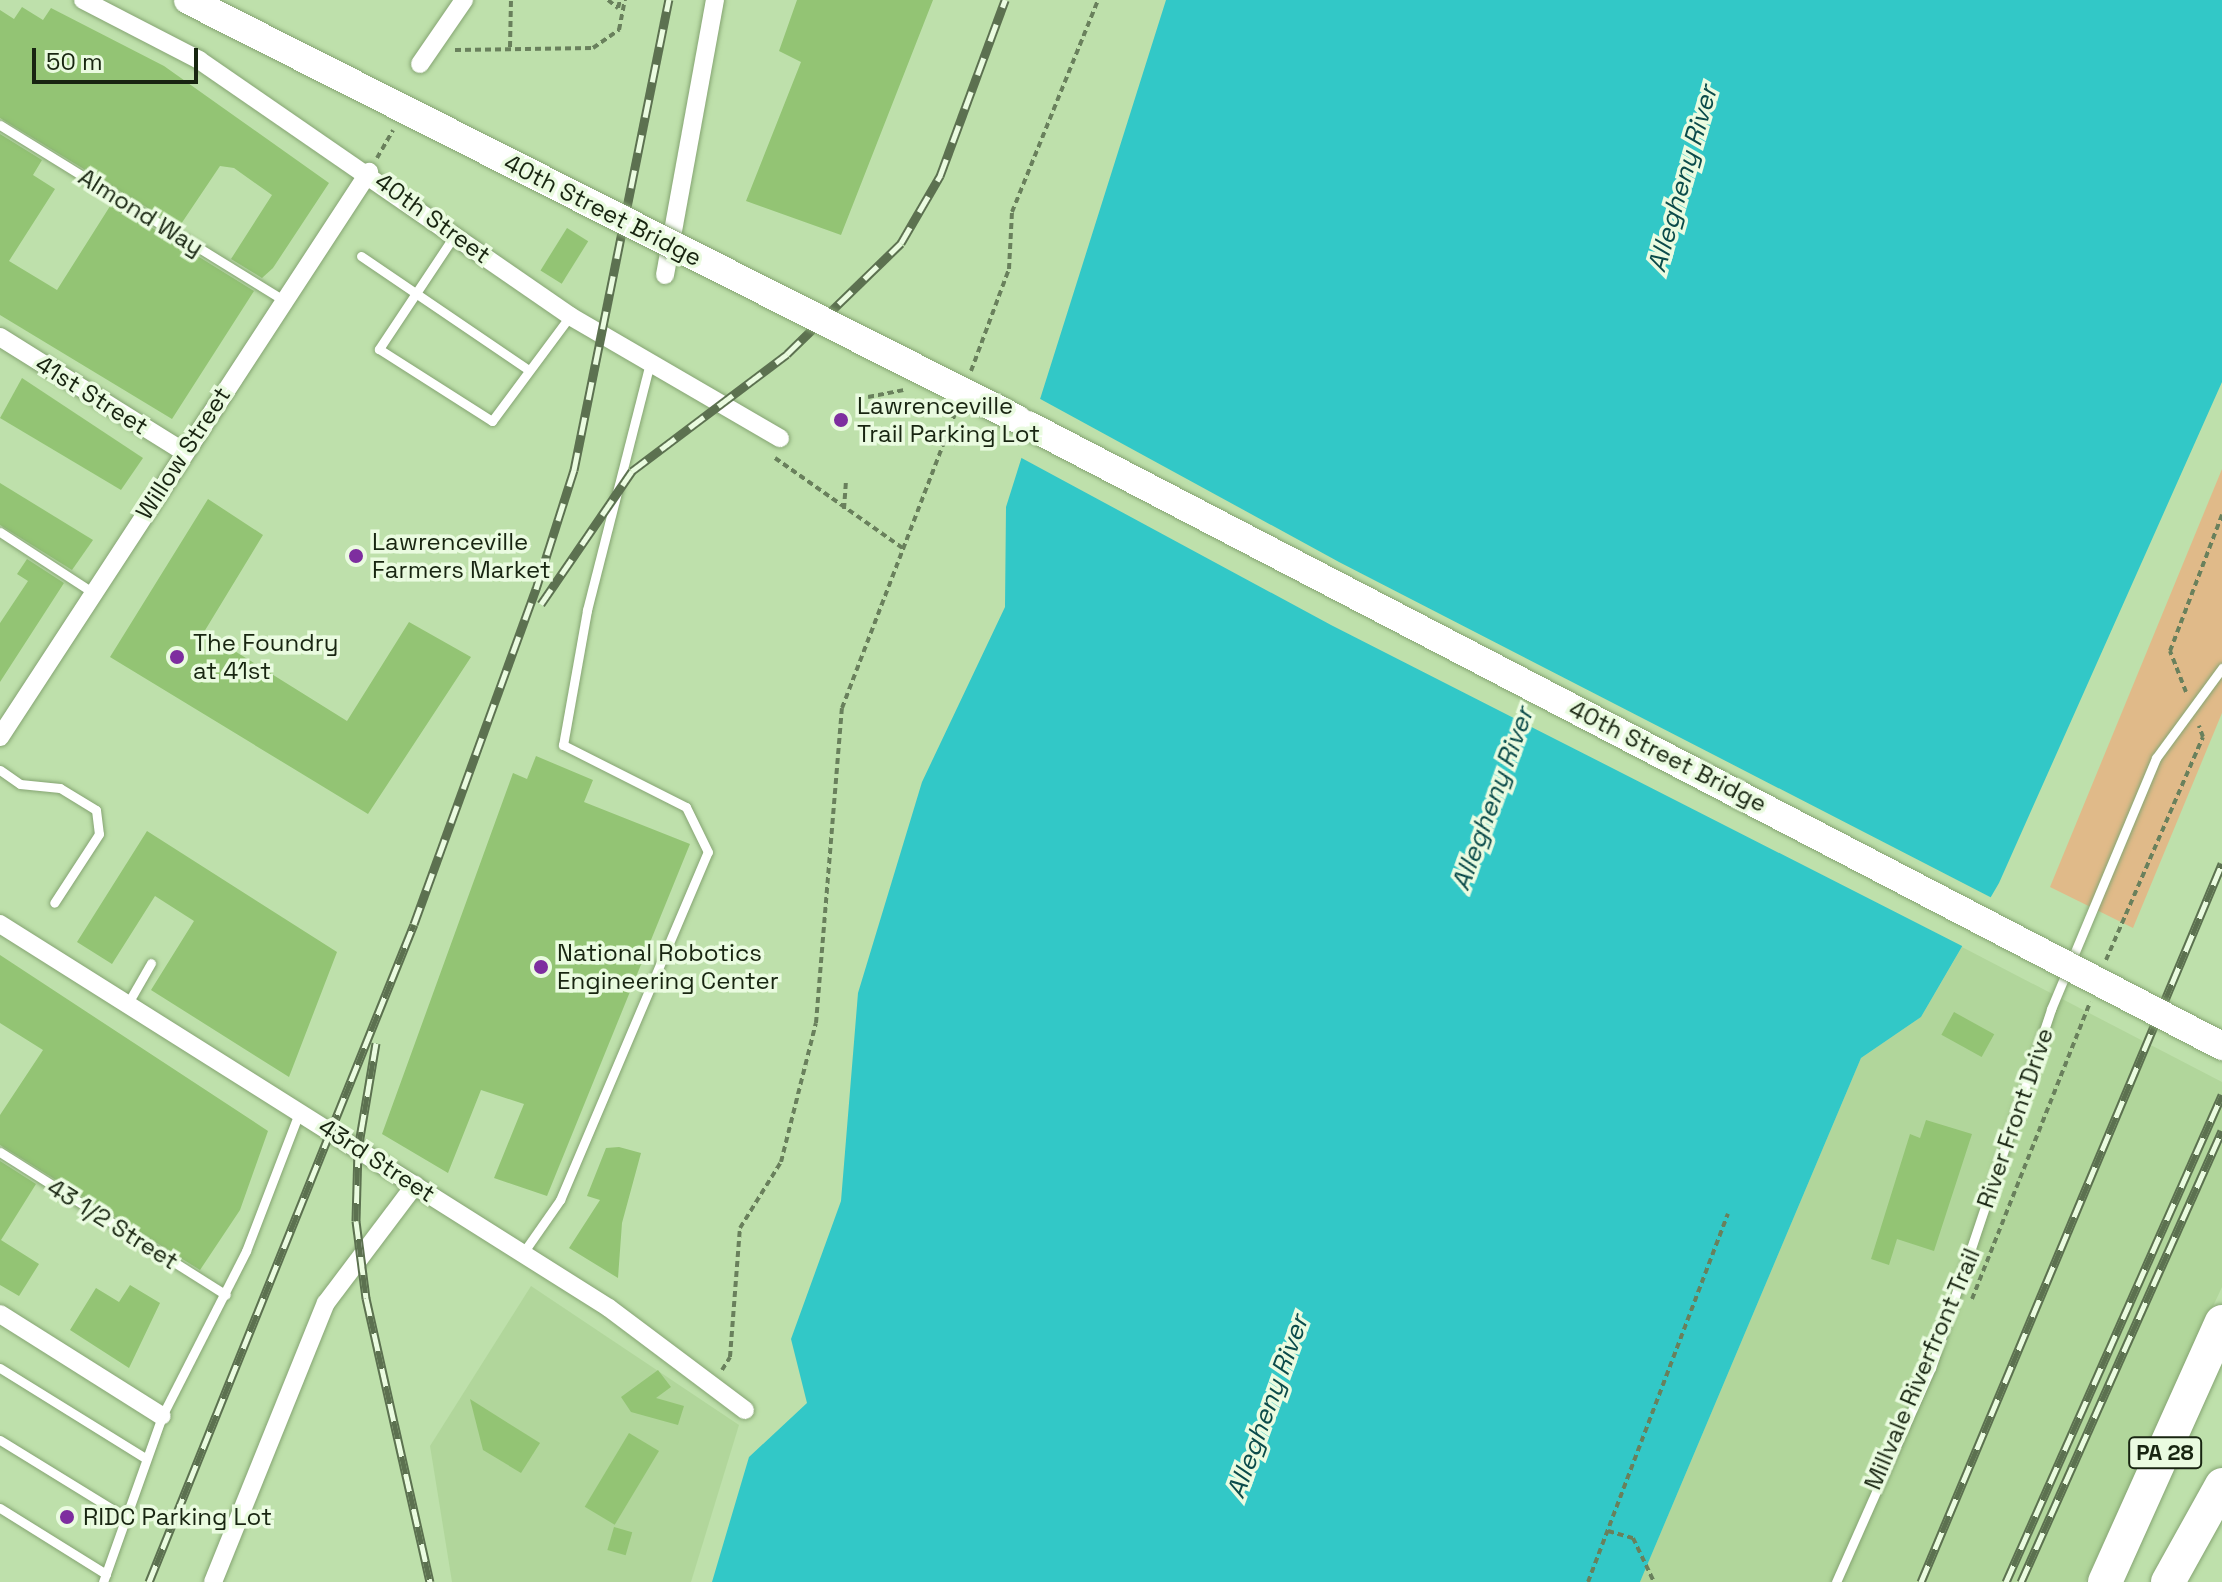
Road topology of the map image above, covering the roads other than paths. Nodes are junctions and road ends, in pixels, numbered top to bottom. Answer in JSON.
{"nodes":[{"id":1,"x":83,"y":0,"type":"edge"},
{"id":2,"x":188,"y":0,"type":"edge"},
{"id":3,"x":464,"y":0,"type":"edge"},
{"id":4,"x":715,"y":0,"type":"edge"},
{"id":5,"x":420,"y":64,"type":"dead end"},
{"id":6,"x":0,"y":125,"type":"edge"},
{"id":7,"x":369,"y":172,"type":"junction"},
{"id":8,"x":454,"y":236,"type":"junction"},
{"id":9,"x":361,"y":256,"type":"dead end"},
{"id":10,"x":665,"y":275,"type":"dead end"},
{"id":11,"x":413,"y":293,"type":"junction"},
{"id":12,"x":283,"y":300,"type":"junction"},
{"id":13,"x":570,"y":316,"type":"junction"},
{"id":14,"x":0,"y":337,"type":"edge"},
{"id":15,"x":649,"y":366,"type":"junction"},
{"id":16,"x":526,"y":368,"type":"junction"},
{"id":17,"x":780,"y":438,"type":"dead end"},
{"id":18,"x":184,"y":452,"type":"junction"},
{"id":19,"x":0,"y":532,"type":"edge"},
{"id":20,"x":92,"y":592,"type":"junction"},
{"id":21,"x":2222,"y":668,"type":"edge"},
{"id":22,"x":3,"y":726,"type":"edge"},
{"id":23,"x":0,"y":770,"type":"edge"},
{"id":24,"x":54,"y":903,"type":"dead end"},
{"id":25,"x":0,"y":924,"type":"edge"},
{"id":26,"x":151,"y":963,"type":"dead end"},
{"id":27,"x":128,"y":1003,"type":"junction"},
{"id":28,"x":2222,"y":1046,"type":"edge"},
{"id":29,"x":300,"y":1110,"type":"junction"},
{"id":30,"x":0,"y":1152,"type":"edge"},
{"id":31,"x":415,"y":1185,"type":"junction"},
{"id":32,"x":523,"y":1253,"type":"junction"},
{"id":33,"x":226,"y":1295,"type":"junction"},
{"id":34,"x":0,"y":1314,"type":"edge"},
{"id":35,"x":2222,"y":1322,"type":"edge"},
{"id":36,"x":0,"y":1368,"type":"edge"},
{"id":37,"x":745,"y":1410,"type":"dead end"},
{"id":38,"x":162,"y":1416,"type":"junction"},
{"id":39,"x":0,"y":1440,"type":"edge"},
{"id":40,"x":145,"y":1458,"type":"junction"},
{"id":41,"x":2222,"y":1485,"type":"edge"},
{"id":42,"x":0,"y":1508,"type":"edge"},
{"id":43,"x":125,"y":1517,"type":"junction"},
{"id":44,"x":2222,"y":1531,"type":"edge"},
{"id":45,"x":105,"y":1578,"type":"edge"},
{"id":46,"x":213,"y":1582,"type":"edge"},
{"id":47,"x":1836,"y":1582,"type":"edge"},
{"id":48,"x":2105,"y":1582,"type":"edge"},
{"id":49,"x":2168,"y":1582,"type":"edge"},
{"id":50,"x":2193,"y":1582,"type":"edge"}],
"edges":[{"from":1,"to":7,"type":"street","name":"40th Street"},
{"from":2,"to":28,"type":"main road","name":"40th Street Bridge","bridge":true},
{"from":3,"to":5,"type":"street"},
{"from":4,"to":10,"type":"street"},
{"from":6,"to":12,"type":"lane","name":"Almond Way"},
{"from":7,"to":8,"type":"street","name":"40th Street"},
{"from":7,"to":12,"type":"street","name":"Willow Street"},
{"from":8,"to":11,"type":"lane"},
{"from":8,"to":13,"type":"street","name":"40th Street"},
{"from":9,"to":11,"type":"lane"},
{"from":11,"to":16,"type":"lane"},
{"from":11,"to":16,"type":"lane"},
{"from":12,"to":18,"type":"street","name":"Willow Street"},
{"from":13,"to":15,"type":"street","name":"40th Street"},
{"from":13,"to":16,"type":"lane"},
{"from":14,"to":18,"type":"street","name":"41st Street"},
{"from":15,"to":17,"type":"street","name":"40th Street"},
{"from":15,"to":32,"type":"lane"},
{"from":18,"to":20,"type":"street","name":"Willow Street"},
{"from":19,"to":20,"type":"lane"},
{"from":20,"to":22,"type":"street","name":"Willow Street"},
{"from":21,"to":47,"type":"lane","name":"River Front Drive"},
{"from":23,"to":24,"type":"lane"},
{"from":25,"to":27,"type":"street","name":"43rd Street"},
{"from":26,"to":27,"type":"lane"},
{"from":27,"to":29,"type":"street","name":"43rd Street"},
{"from":29,"to":31,"type":"street","name":"43rd Street"},
{"from":29,"to":33,"type":"lane"},
{"from":30,"to":33,"type":"lane","name":"43 1/2 Street"},
{"from":31,"to":32,"type":"street","name":"43rd Street"},
{"from":31,"to":46,"type":"street"},
{"from":32,"to":37,"type":"street","name":"43rd Street"},
{"from":33,"to":38,"type":"lane"},
{"from":34,"to":38,"type":"street"},
{"from":35,"to":48,"type":"highway","number":"PA 28"},
{"from":36,"to":40,"type":"lane"},
{"from":38,"to":40,"type":"lane"},
{"from":39,"to":43,"type":"lane"},
{"from":40,"to":43,"type":"lane"},
{"from":41,"to":49,"type":"highway"},
{"from":42,"to":45,"type":"lane"},
{"from":43,"to":45,"type":"lane"},
{"from":44,"to":50,"type":"highway"}]}
